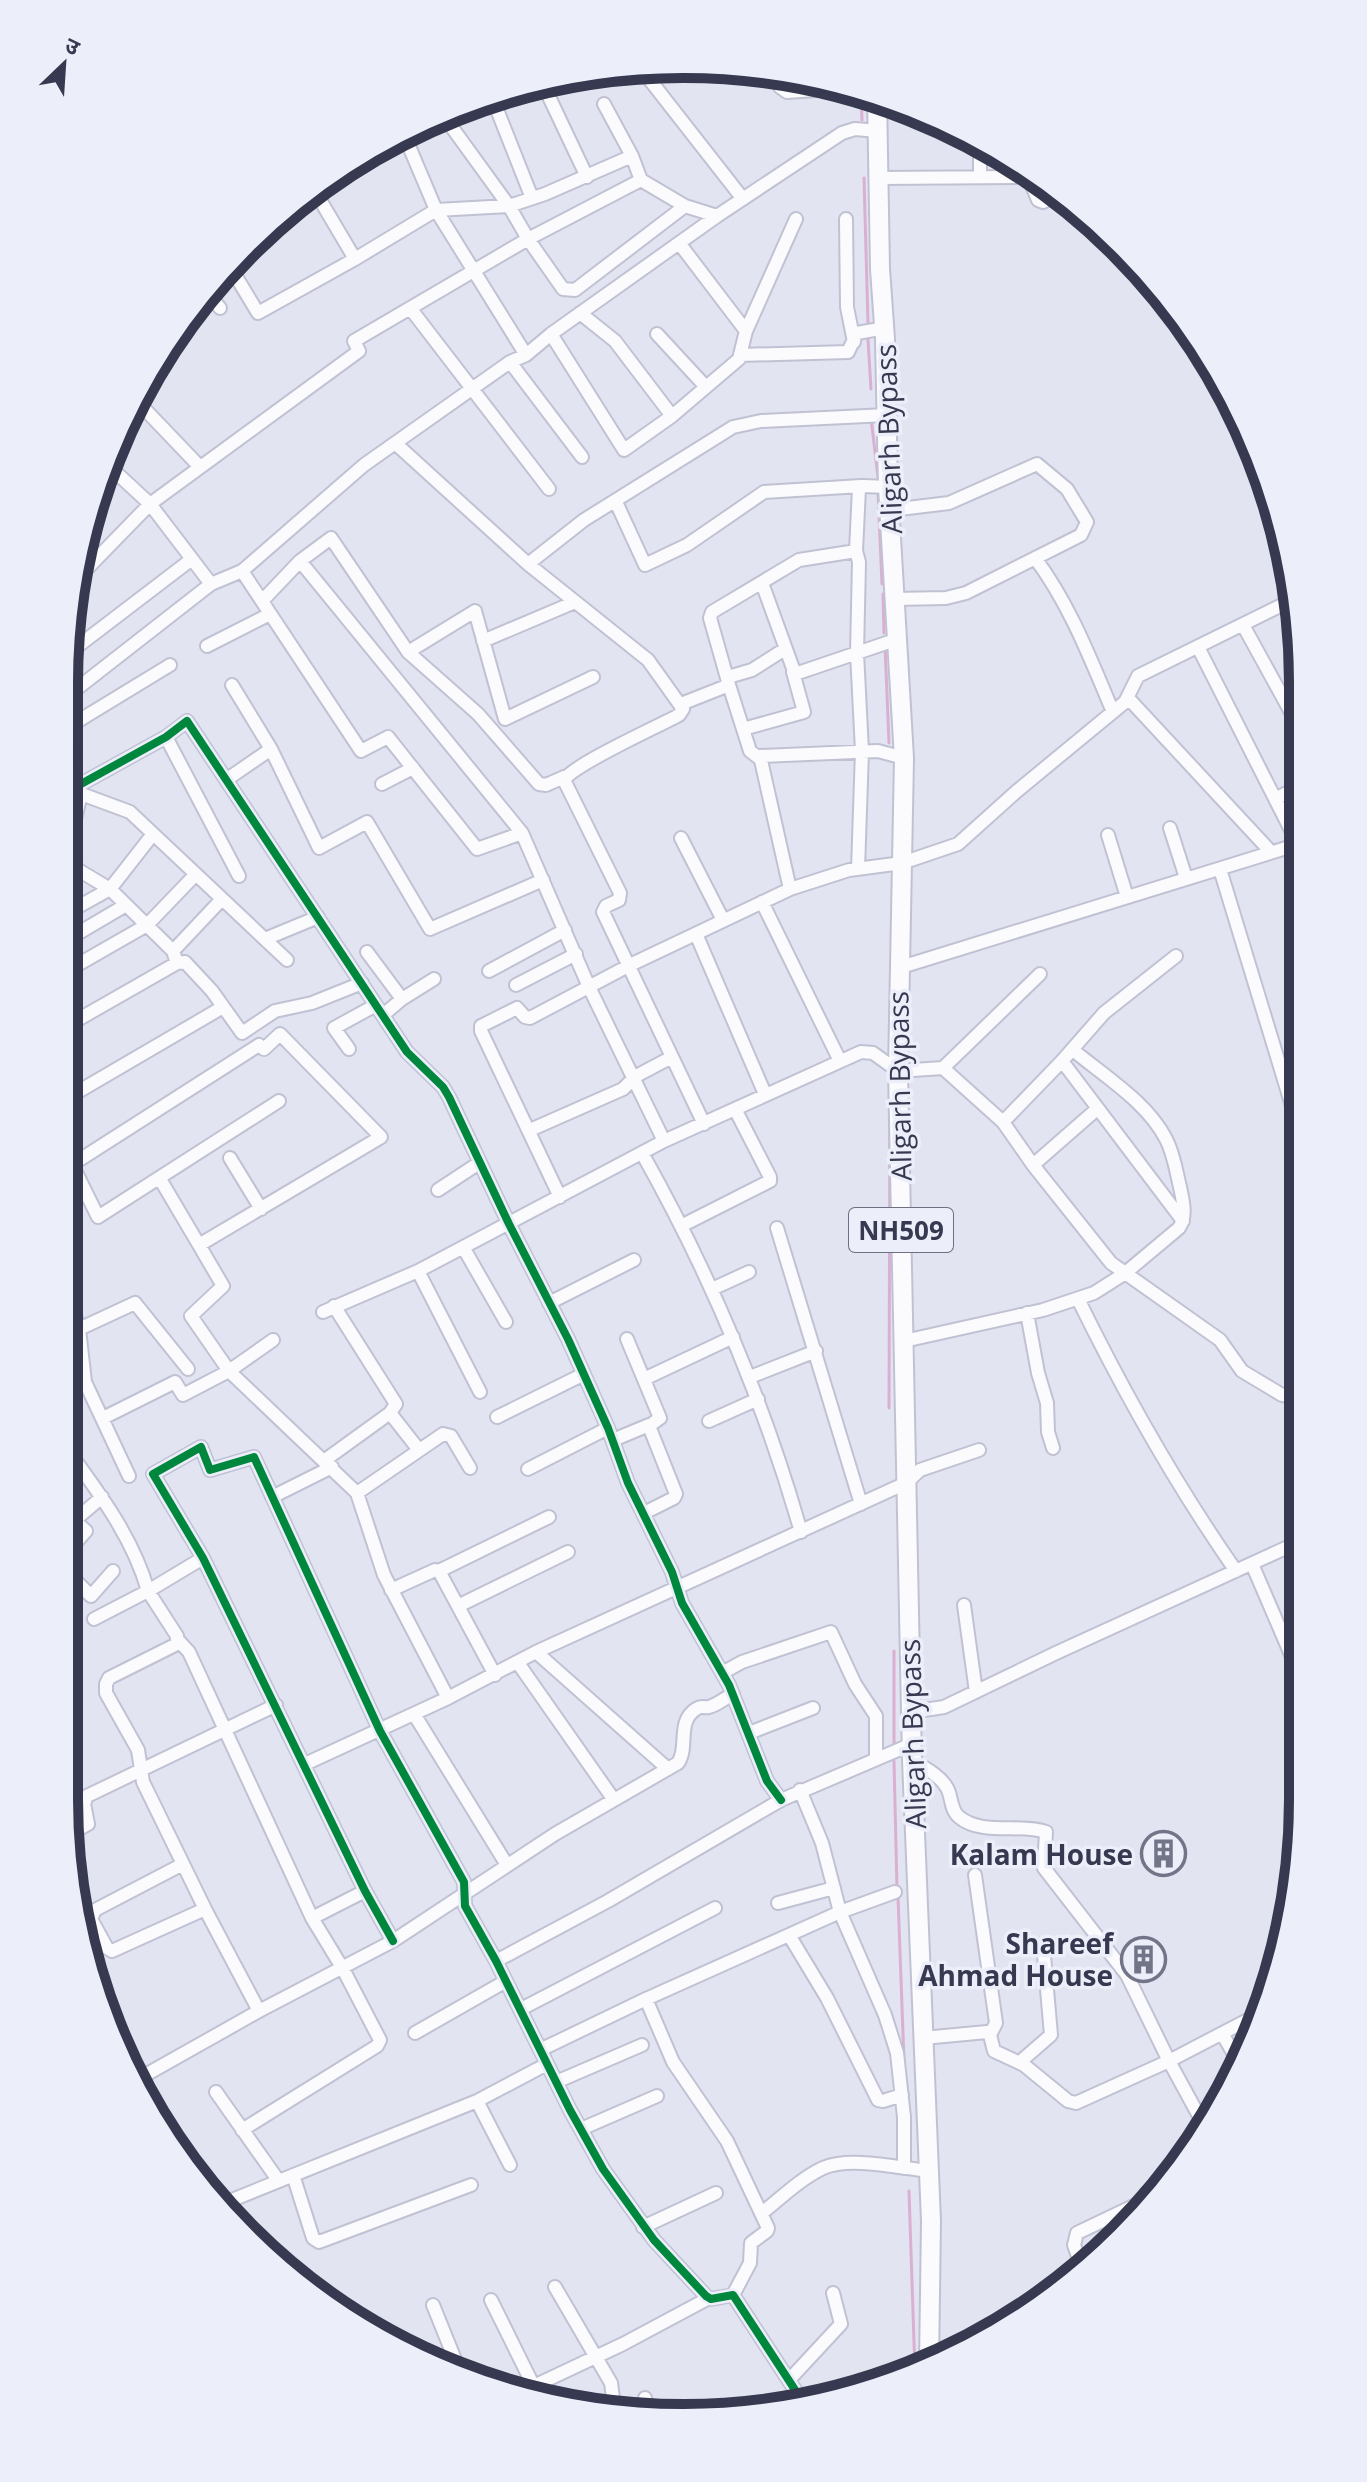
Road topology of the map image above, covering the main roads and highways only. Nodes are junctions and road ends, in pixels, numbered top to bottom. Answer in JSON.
{"nodes":[{"id":1,"x":877,"y":110,"type":"edge"},
{"id":2,"x":929,"y":2352,"type":"edge"}],
"edges":[{"from":1,"to":2,"type":"highway","name":"Aligarh Bypass","number":"NH509"}]}
